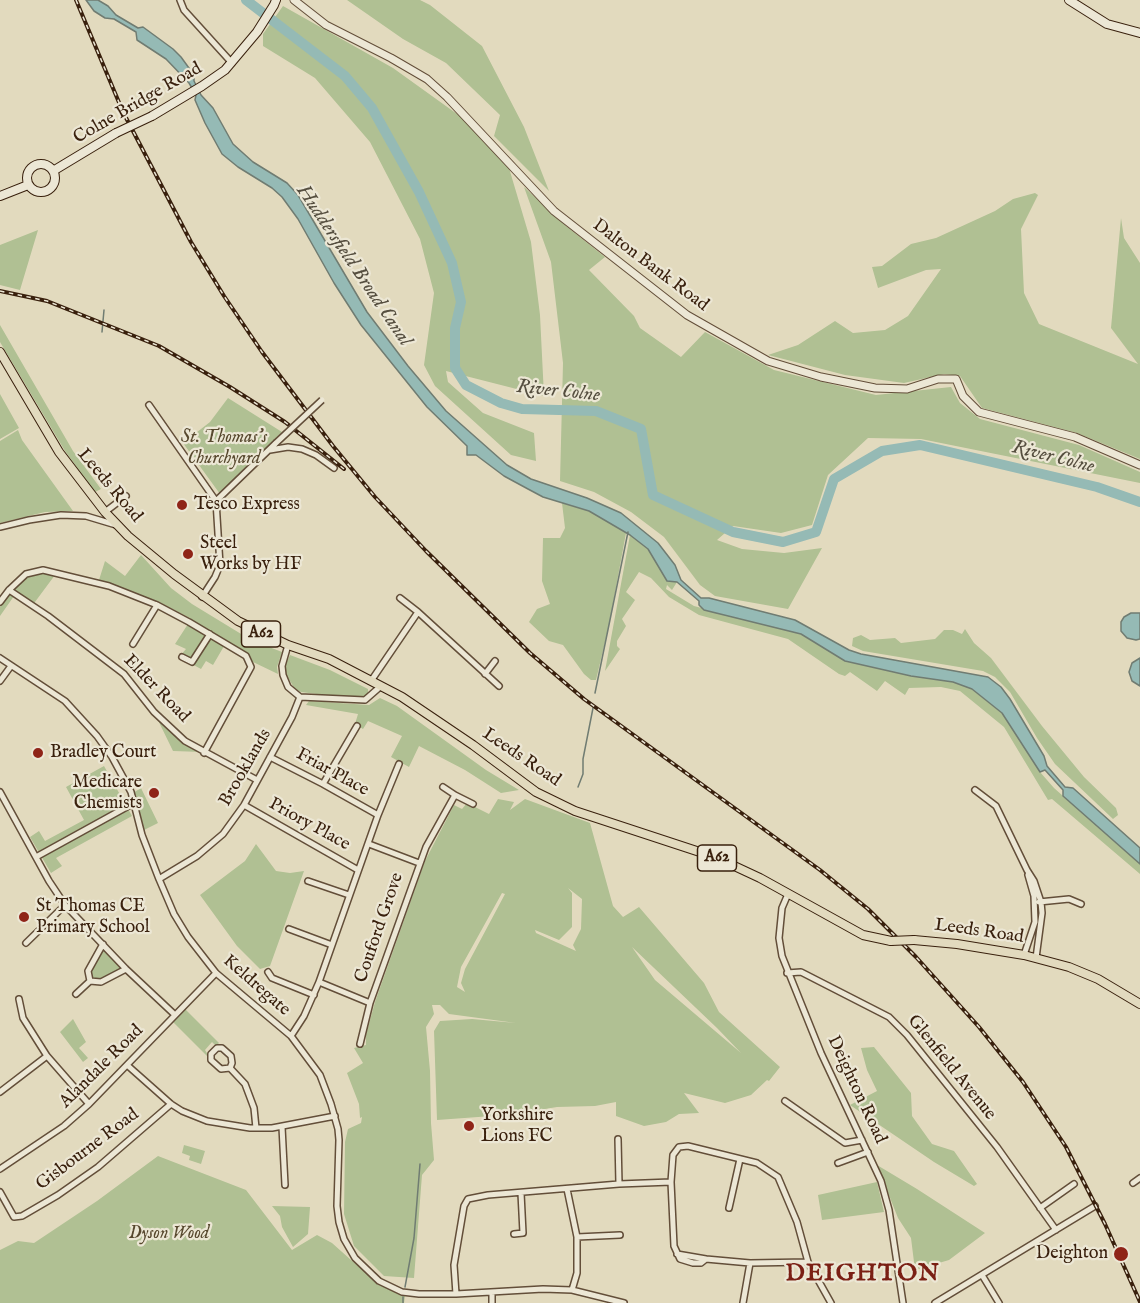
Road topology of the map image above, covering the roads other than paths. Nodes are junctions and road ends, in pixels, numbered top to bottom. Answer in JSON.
{"nodes":[{"id":1,"x":180,"y":0,"type":"edge"},
{"id":2,"x":294,"y":0,"type":"edge"},
{"id":3,"x":1069,"y":0,"type":"edge"},
{"id":4,"x":275,"y":3,"type":"edge"},
{"id":5,"x":1140,"y":33,"type":"edge"},
{"id":6,"x":232,"y":63,"type":"junction"},
{"id":7,"x":53,"y":171,"type":"junction"},
{"id":8,"x":28,"y":185,"type":"junction"},
{"id":9,"x":0,"y":196,"type":"edge"},
{"id":10,"x":0,"y":352,"type":"edge"},
{"id":11,"x":322,"y":400,"type":"dead end"},
{"id":12,"x":149,"y":405,"type":"dead end"},
{"id":13,"x":268,"y":451,"type":"junction"},
{"id":14,"x":1140,"y":465,"type":"edge"},
{"id":15,"x":334,"y":468,"type":"dead end"},
{"id":16,"x":126,"y":496,"type":"dead end"},
{"id":17,"x":216,"y":501,"type":"junction"},
{"id":18,"x":105,"y":512,"type":"junction"},
{"id":19,"x":118,"y":526,"type":"junction"},
{"id":20,"x":0,"y":527,"type":"edge"},
{"id":21,"x":9,"y":590,"type":"junction"},
{"id":22,"x":202,"y":597,"type":"junction"},
{"id":23,"x":400,"y":598,"type":"dead end"},
{"id":24,"x":0,"y":602,"type":"edge"},
{"id":25,"x":157,"y":605,"type":"junction"},
{"id":26,"x":418,"y":612,"type":"junction"},
{"id":27,"x":210,"y":634,"type":"junction"},
{"id":28,"x":134,"y":644,"type":"dead end"},
{"id":29,"x":288,"y":645,"type":"junction"},
{"id":30,"x":182,"y":657,"type":"dead end"},
{"id":31,"x":0,"y":658,"type":"edge"},
{"id":32,"x":192,"y":662,"type":"junction"},
{"id":33,"x":495,"y":662,"type":"dead end"},
{"id":34,"x":11,"y":666,"type":"junction"},
{"id":35,"x":199,"y":667,"type":"dead end"},
{"id":36,"x":485,"y":674,"type":"junction"},
{"id":37,"x":0,"y":681,"type":"edge"},
{"id":38,"x":371,"y":681,"type":"junction"},
{"id":39,"x":381,"y":686,"type":"junction"},
{"id":40,"x":499,"y":686,"type":"dead end"},
{"id":41,"x":300,"y":697,"type":"junction"},
{"id":42,"x":357,"y":726,"type":"dead end"},
{"id":43,"x":351,"y":736,"type":"junction"},
{"id":44,"x":359,"y":739,"type":"dead end"},
{"id":45,"x":204,"y":753,"type":"junction"},
{"id":46,"x":270,"y":757,"type":"junction"},
{"id":47,"x":399,"y":764,"type":"dead end"},
{"id":48,"x":257,"y":780,"type":"junction"},
{"id":49,"x":323,"y":784,"type":"junction"},
{"id":50,"x":443,"y":787,"type":"dead end"},
{"id":51,"x":975,"y":790,"type":"dead end"},
{"id":52,"x":0,"y":792,"type":"edge"},
{"id":53,"x":455,"y":795,"type":"junction"},
{"id":54,"x":2,"y":800,"type":"edge"},
{"id":55,"x":134,"y":803,"type":"junction"},
{"id":56,"x":473,"y":804,"type":"dead end"},
{"id":57,"x":244,"y":805,"type":"junction"},
{"id":58,"x":378,"y":815,"type":"junction"},
{"id":59,"x":369,"y":844,"type":"junction"},
{"id":60,"x":36,"y":857,"type":"junction"},
{"id":61,"x":419,"y":863,"type":"junction"},
{"id":62,"x":358,"y":870,"type":"junction"},
{"id":63,"x":1027,"y":870,"type":"junction"},
{"id":64,"x":159,"y":879,"type":"junction"},
{"id":65,"x":308,"y":880,"type":"dead end"},
{"id":66,"x":788,"y":894,"type":"junction"},
{"id":67,"x":349,"y":895,"type":"junction"},
{"id":68,"x":1041,"y":902,"type":"junction"},
{"id":69,"x":1081,"y":904,"type":"dead end"},
{"id":70,"x":65,"y":905,"type":"junction"},
{"id":71,"x":1035,"y":919,"type":"junction"},
{"id":72,"x":289,"y":929,"type":"dead end"},
{"id":73,"x":26,"y":943,"type":"dead end"},
{"id":74,"x":103,"y":944,"type":"junction"},
{"id":75,"x":332,"y":945,"type":"junction"},
{"id":76,"x":1024,"y":955,"type":"junction"},
{"id":77,"x":1036,"y":958,"type":"junction"},
{"id":78,"x":126,"y":969,"type":"junction"},
{"id":79,"x":268,"y":972,"type":"dead end"},
{"id":80,"x":216,"y":973,"type":"junction"},
{"id":81,"x":787,"y":973,"type":"junction"},
{"id":82,"x":90,"y":981,"type":"junction"},
{"id":83,"x":319,"y":982,"type":"junction"},
{"id":84,"x":76,"y":994,"type":"dead end"},
{"id":85,"x":314,"y":995,"type":"junction"},
{"id":86,"x":19,"y":999,"type":"dead end"},
{"id":87,"x":370,"y":1003,"type":"junction"},
{"id":88,"x":1140,"y":1004,"type":"edge"},
{"id":89,"x":174,"y":1014,"type":"junction"},
{"id":90,"x":291,"y":1036,"type":"junction"},
{"id":91,"x":360,"y":1044,"type":"dead end"},
{"id":92,"x":47,"y":1056,"type":"junction"},
{"id":93,"x":128,"y":1065,"type":"junction"},
{"id":94,"x":230,"y":1068,"type":"junction"},
{"id":95,"x":0,"y":1092,"type":"edge"},
{"id":96,"x":785,"y":1101,"type":"dead end"},
{"id":97,"x":89,"y":1104,"type":"junction"},
{"id":98,"x":171,"y":1104,"type":"junction"},
{"id":99,"x":335,"y":1116,"type":"junction"},
{"id":100,"x":282,"y":1127,"type":"junction"},
{"id":101,"x":256,"y":1128,"type":"junction"},
{"id":102,"x":618,"y":1139,"type":"dead end"},
{"id":103,"x":862,"y":1140,"type":"junction"},
{"id":104,"x":868,"y":1152,"type":"junction"},
{"id":105,"x":740,"y":1159,"type":"junction"},
{"id":106,"x":838,"y":1162,"type":"dead end"},
{"id":107,"x":0,"y":1169,"type":"edge"},
{"id":108,"x":1140,"y":1178,"type":"edge"},
{"id":109,"x":671,"y":1182,"type":"junction"},
{"id":110,"x":1133,"y":1183,"type":"dead end"},
{"id":111,"x":619,"y":1184,"type":"junction"},
{"id":112,"x":1074,"y":1184,"type":"dead end"},
{"id":113,"x":285,"y":1185,"type":"dead end"},
{"id":114,"x":567,"y":1189,"type":"junction"},
{"id":115,"x":0,"y":1192,"type":"edge"},
{"id":116,"x":521,"y":1193,"type":"junction"},
{"id":117,"x":1095,"y":1206,"type":"dead end"},
{"id":118,"x":729,"y":1208,"type":"dead end"},
{"id":119,"x":1040,"y":1208,"type":"junction"},
{"id":120,"x":1056,"y":1230,"type":"junction"},
{"id":121,"x":514,"y":1234,"type":"dead end"},
{"id":122,"x":620,"y":1235,"type":"dead end"},
{"id":123,"x":577,"y":1237,"type":"junction"},
{"id":124,"x":808,"y":1262,"type":"junction"},
{"id":125,"x":750,"y":1263,"type":"junction"},
{"id":126,"x":982,"y":1275,"type":"junction"},
{"id":127,"x":572,"y":1290,"type":"junction"},
{"id":128,"x":492,"y":1293,"type":"junction"},
{"id":129,"x":441,"y":1294,"type":"junction"},
{"id":130,"x":456,"y":1294,"type":"junction"},
{"id":131,"x":594,"y":1295,"type":"junction"},
{"id":132,"x":441,"y":1303,"type":"edge"},
{"id":133,"x":492,"y":1303,"type":"edge"},
{"id":134,"x":592,"y":1303,"type":"edge"},
{"id":135,"x":624,"y":1303,"type":"edge"},
{"id":136,"x":743,"y":1303,"type":"edge"},
{"id":137,"x":831,"y":1303,"type":"edge"},
{"id":138,"x":903,"y":1303,"type":"edge"},
{"id":139,"x":935,"y":1303,"type":"edge"},
{"id":140,"x":999,"y":1303,"type":"edge"}],
"edges":[{"from":1,"to":6,"type":"street"},
{"from":2,"to":14,"type":"street","name":"Dalton Bank Road"},
{"from":3,"to":5,"type":"main road"},
{"from":4,"to":6,"type":"main road","name":"Colne Bridge Road"},
{"from":6,"to":7,"type":"main road","name":"Colne Bridge Road","bridge":true},
{"from":7,"to":8,"type":"main road","name":"Colne Bridge Road"},
{"from":7,"to":8,"type":"main road","name":"Colne Bridge Road"},
{"from":8,"to":9,"type":"main road","name":"Colne Bridge Road"},
{"from":10,"to":18,"type":"main road","name":"Leeds Road","number":"A62"},
{"from":11,"to":13,"type":"street","bridge":true},
{"from":12,"to":17,"type":"street"},
{"from":13,"to":15,"type":"street"},
{"from":13,"to":17,"type":"street"},
{"from":16,"to":18,"type":"street"},
{"from":17,"to":22,"type":"street"},
{"from":18,"to":19,"type":"main road","name":"Leeds Road","number":"A62"},
{"from":19,"to":20,"type":"street"},
{"from":19,"to":22,"type":"main road","name":"Leeds Road","number":"A62"},
{"from":21,"to":24,"type":"street"},
{"from":21,"to":25,"type":"street"},
{"from":21,"to":45,"type":"street","name":"Elder Road"},
{"from":22,"to":29,"type":"main road","name":"Leeds Road","number":"A62"},
{"from":23,"to":26,"type":"street"},
{"from":25,"to":27,"type":"street"},
{"from":25,"to":28,"type":"street"},
{"from":26,"to":36,"type":"street"},
{"from":26,"to":38,"type":"street"},
{"from":27,"to":32,"type":"street"},
{"from":27,"to":45,"type":"street"},
{"from":29,"to":38,"type":"main road","name":"Leeds Road","number":"A62"},
{"from":29,"to":41,"type":"street"},
{"from":30,"to":32,"type":"street"},
{"from":31,"to":34,"type":"street","name":"Keldregate"},
{"from":32,"to":35,"type":"street"},
{"from":33,"to":36,"type":"street"},
{"from":34,"to":37,"type":"street"},
{"from":34,"to":55,"type":"street","name":"Keldregate"},
{"from":36,"to":40,"type":"street"},
{"from":38,"to":39,"type":"main road","name":"Leeds Road","number":"A62"},
{"from":39,"to":41,"type":"street"},
{"from":39,"to":66,"type":"main road","name":"Leeds Road","number":"A62"},
{"from":41,"to":46,"type":"street","name":"Brooklands"},
{"from":42,"to":43,"type":"street"},
{"from":43,"to":44,"type":"street"},
{"from":43,"to":49,"type":"street"},
{"from":45,"to":48,"type":"street","name":"Elder Road"},
{"from":46,"to":48,"type":"street","name":"Brooklands"},
{"from":46,"to":49,"type":"street","name":"Friar Place"},
{"from":47,"to":58,"type":"street"},
{"from":48,"to":57,"type":"street","name":"Brooklands"},
{"from":49,"to":58,"type":"street","name":"Friar Place"},
{"from":50,"to":53,"type":"street"},
{"from":51,"to":63,"type":"street"},
{"from":52,"to":54,"type":"street"},
{"from":53,"to":56,"type":"street"},
{"from":53,"to":61,"type":"street","name":"Couford Grove"},
{"from":54,"to":60,"type":"street"},
{"from":55,"to":60,"type":"street"},
{"from":55,"to":64,"type":"street","name":"Keldregate"},
{"from":57,"to":62,"type":"street","name":"Priory Place"},
{"from":57,"to":64,"type":"street","name":"Brooklands"},
{"from":58,"to":59,"type":"street"},
{"from":59,"to":61,"type":"street","name":"Couford Grove"},
{"from":59,"to":62,"type":"street"},
{"from":60,"to":70,"type":"street"},
{"from":61,"to":87,"type":"street","name":"Couford Grove"},
{"from":62,"to":67,"type":"street"},
{"from":63,"to":68,"type":"street"},
{"from":63,"to":71,"type":"street"},
{"from":64,"to":80,"type":"street","name":"Keldregate"},
{"from":65,"to":67,"type":"street"},
{"from":66,"to":76,"type":"main road","name":"Leeds Road","number":"A62","bridge":true},
{"from":66,"to":81,"type":"street","name":"Deighton Road"},
{"from":67,"to":75,"type":"street"},
{"from":68,"to":69,"type":"street"},
{"from":68,"to":71,"type":"street"},
{"from":68,"to":77,"type":"street"},
{"from":70,"to":73,"type":"street"},
{"from":70,"to":74,"type":"street"},
{"from":71,"to":76,"type":"street"},
{"from":72,"to":75,"type":"street"},
{"from":74,"to":78,"type":"street"},
{"from":74,"to":82,"type":"street"},
{"from":75,"to":83,"type":"street"},
{"from":76,"to":77,"type":"main road","name":"Leeds Road","number":"A62"},
{"from":77,"to":88,"type":"main road","name":"Leeds Road","number":"A62"},
{"from":78,"to":82,"type":"street"},
{"from":78,"to":89,"type":"street"},
{"from":79,"to":85,"type":"street"},
{"from":80,"to":89,"type":"street","name":"Alandale Road"},
{"from":80,"to":90,"type":"street","name":"Keldregate"},
{"from":81,"to":103,"type":"street","name":"Deighton Road"},
{"from":81,"to":119,"type":"street","name":"Glenfield Avenue"},
{"from":82,"to":84,"type":"street"},
{"from":83,"to":85,"type":"street"},
{"from":83,"to":87,"type":"street","name":"Couford Grove"},
{"from":85,"to":90,"type":"street"},
{"from":86,"to":92,"type":"street"},
{"from":87,"to":91,"type":"street","name":"Couford Grove"},
{"from":89,"to":93,"type":"street","name":"Alandale Road"},
{"from":90,"to":99,"type":"street","name":"Keldregate"},
{"from":92,"to":95,"type":"street"},
{"from":92,"to":97,"type":"street"},
{"from":93,"to":97,"type":"street","name":"Alandale Road"},
{"from":93,"to":98,"type":"street"},
{"from":94,"to":94,"type":"street"},
{"from":94,"to":101,"type":"street"},
{"from":96,"to":103,"type":"street"},
{"from":97,"to":107,"type":"street","name":"Alandale Road"},
{"from":98,"to":101,"type":"street"},
{"from":98,"to":115,"type":"street","name":"Gisbourne Road"},
{"from":99,"to":100,"type":"street"},
{"from":99,"to":129,"type":"street","name":"Keldregate"},
{"from":100,"to":101,"type":"street"},
{"from":100,"to":113,"type":"street"},
{"from":102,"to":111,"type":"street"},
{"from":103,"to":104,"type":"street","name":"Deighton Road"},
{"from":104,"to":106,"type":"street"},
{"from":104,"to":138,"type":"street","name":"Deighton Road"},
{"from":105,"to":109,"type":"street"},
{"from":105,"to":118,"type":"street"},
{"from":105,"to":124,"type":"street"},
{"from":108,"to":110,"type":"street"},
{"from":109,"to":111,"type":"street"},
{"from":109,"to":125,"type":"street"},
{"from":111,"to":114,"type":"street"},
{"from":112,"to":119,"type":"street"},
{"from":114,"to":116,"type":"street"},
{"from":114,"to":123,"type":"street"},
{"from":116,"to":121,"type":"street"},
{"from":116,"to":130,"type":"street"},
{"from":117,"to":120,"type":"street"},
{"from":119,"to":120,"type":"street","name":"Glenfield Avenue"},
{"from":120,"to":126,"type":"street"},
{"from":122,"to":123,"type":"street"},
{"from":123,"to":127,"type":"street"},
{"from":124,"to":125,"type":"street"},
{"from":124,"to":137,"type":"street"},
{"from":125,"to":136,"type":"street"},
{"from":126,"to":139,"type":"street"},
{"from":126,"to":140,"type":"street"},
{"from":127,"to":128,"type":"street","name":"Keldregate"},
{"from":127,"to":131,"type":"street","name":"Keldregate"},
{"from":128,"to":130,"type":"street","name":"Keldregate"},
{"from":128,"to":133,"type":"street"},
{"from":129,"to":130,"type":"street","name":"Keldregate"},
{"from":129,"to":132,"type":"street"},
{"from":131,"to":134,"type":"street"},
{"from":131,"to":135,"type":"street","name":"Keldregate"}]}
